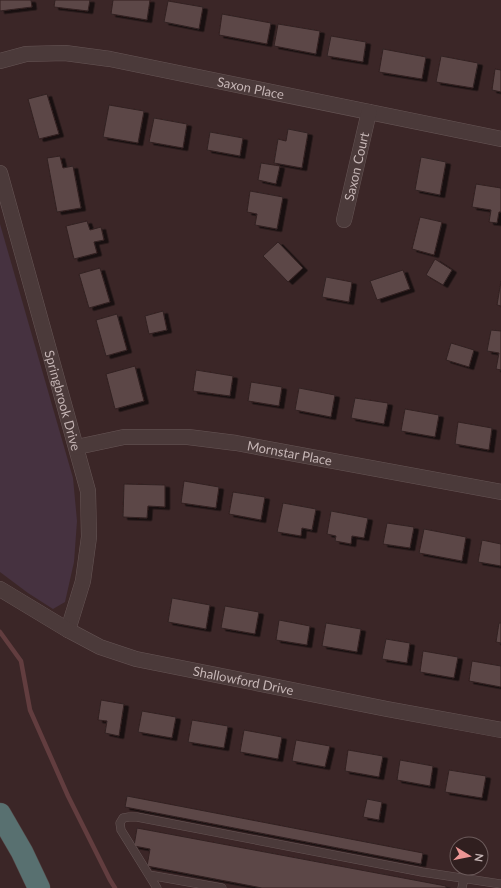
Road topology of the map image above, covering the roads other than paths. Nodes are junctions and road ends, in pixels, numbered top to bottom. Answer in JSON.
{"nodes":[{"id":1,"x":0,"y":61,"type":"edge"},
{"id":2,"x":369,"y":112,"type":"junction"},
{"id":3,"x":501,"y":139,"type":"edge"},
{"id":4,"x":0,"y":174,"type":"edge"},
{"id":5,"x":344,"y":220,"type":"dead end"},
{"id":6,"x":77,"y":447,"type":"junction"},
{"id":7,"x":501,"y":492,"type":"edge"},
{"id":8,"x":0,"y":589,"type":"edge"},
{"id":9,"x":68,"y":630,"type":"junction"},
{"id":10,"x":501,"y":730,"type":"edge"},
{"id":11,"x":0,"y":814,"type":"edge"},
{"id":12,"x":149,"y":875,"type":"junction"},
{"id":13,"x":464,"y":878,"type":"junction"},
{"id":14,"x":501,"y":884,"type":"edge"},
{"id":15,"x":39,"y":888,"type":"edge"},
{"id":16,"x":157,"y":888,"type":"edge"},
{"id":17,"x":222,"y":888,"type":"edge"},
{"id":18,"x":462,"y":888,"type":"edge"}],
"edges":[{"from":1,"to":2,"type":"street","name":"Saxon Place"},
{"from":2,"to":3,"type":"street","name":"Saxon Place"},
{"from":2,"to":5,"type":"street","name":"Saxon Court"},
{"from":4,"to":6,"type":"street","name":"Springbrook Drive"},
{"from":6,"to":7,"type":"street","name":"Mornstar Place"},
{"from":6,"to":9,"type":"street","name":"Springbrook Drive"},
{"from":8,"to":9,"type":"street","name":"Shallowford Drive"},
{"from":9,"to":10,"type":"street","name":"Shallowford Drive"},
{"from":11,"to":15,"type":"highway"},
{"from":12,"to":13,"type":"lane"},
{"from":12,"to":16,"type":"lane"},
{"from":12,"to":17,"type":"lane"},
{"from":13,"to":14,"type":"lane"},
{"from":13,"to":18,"type":"lane"}]}
